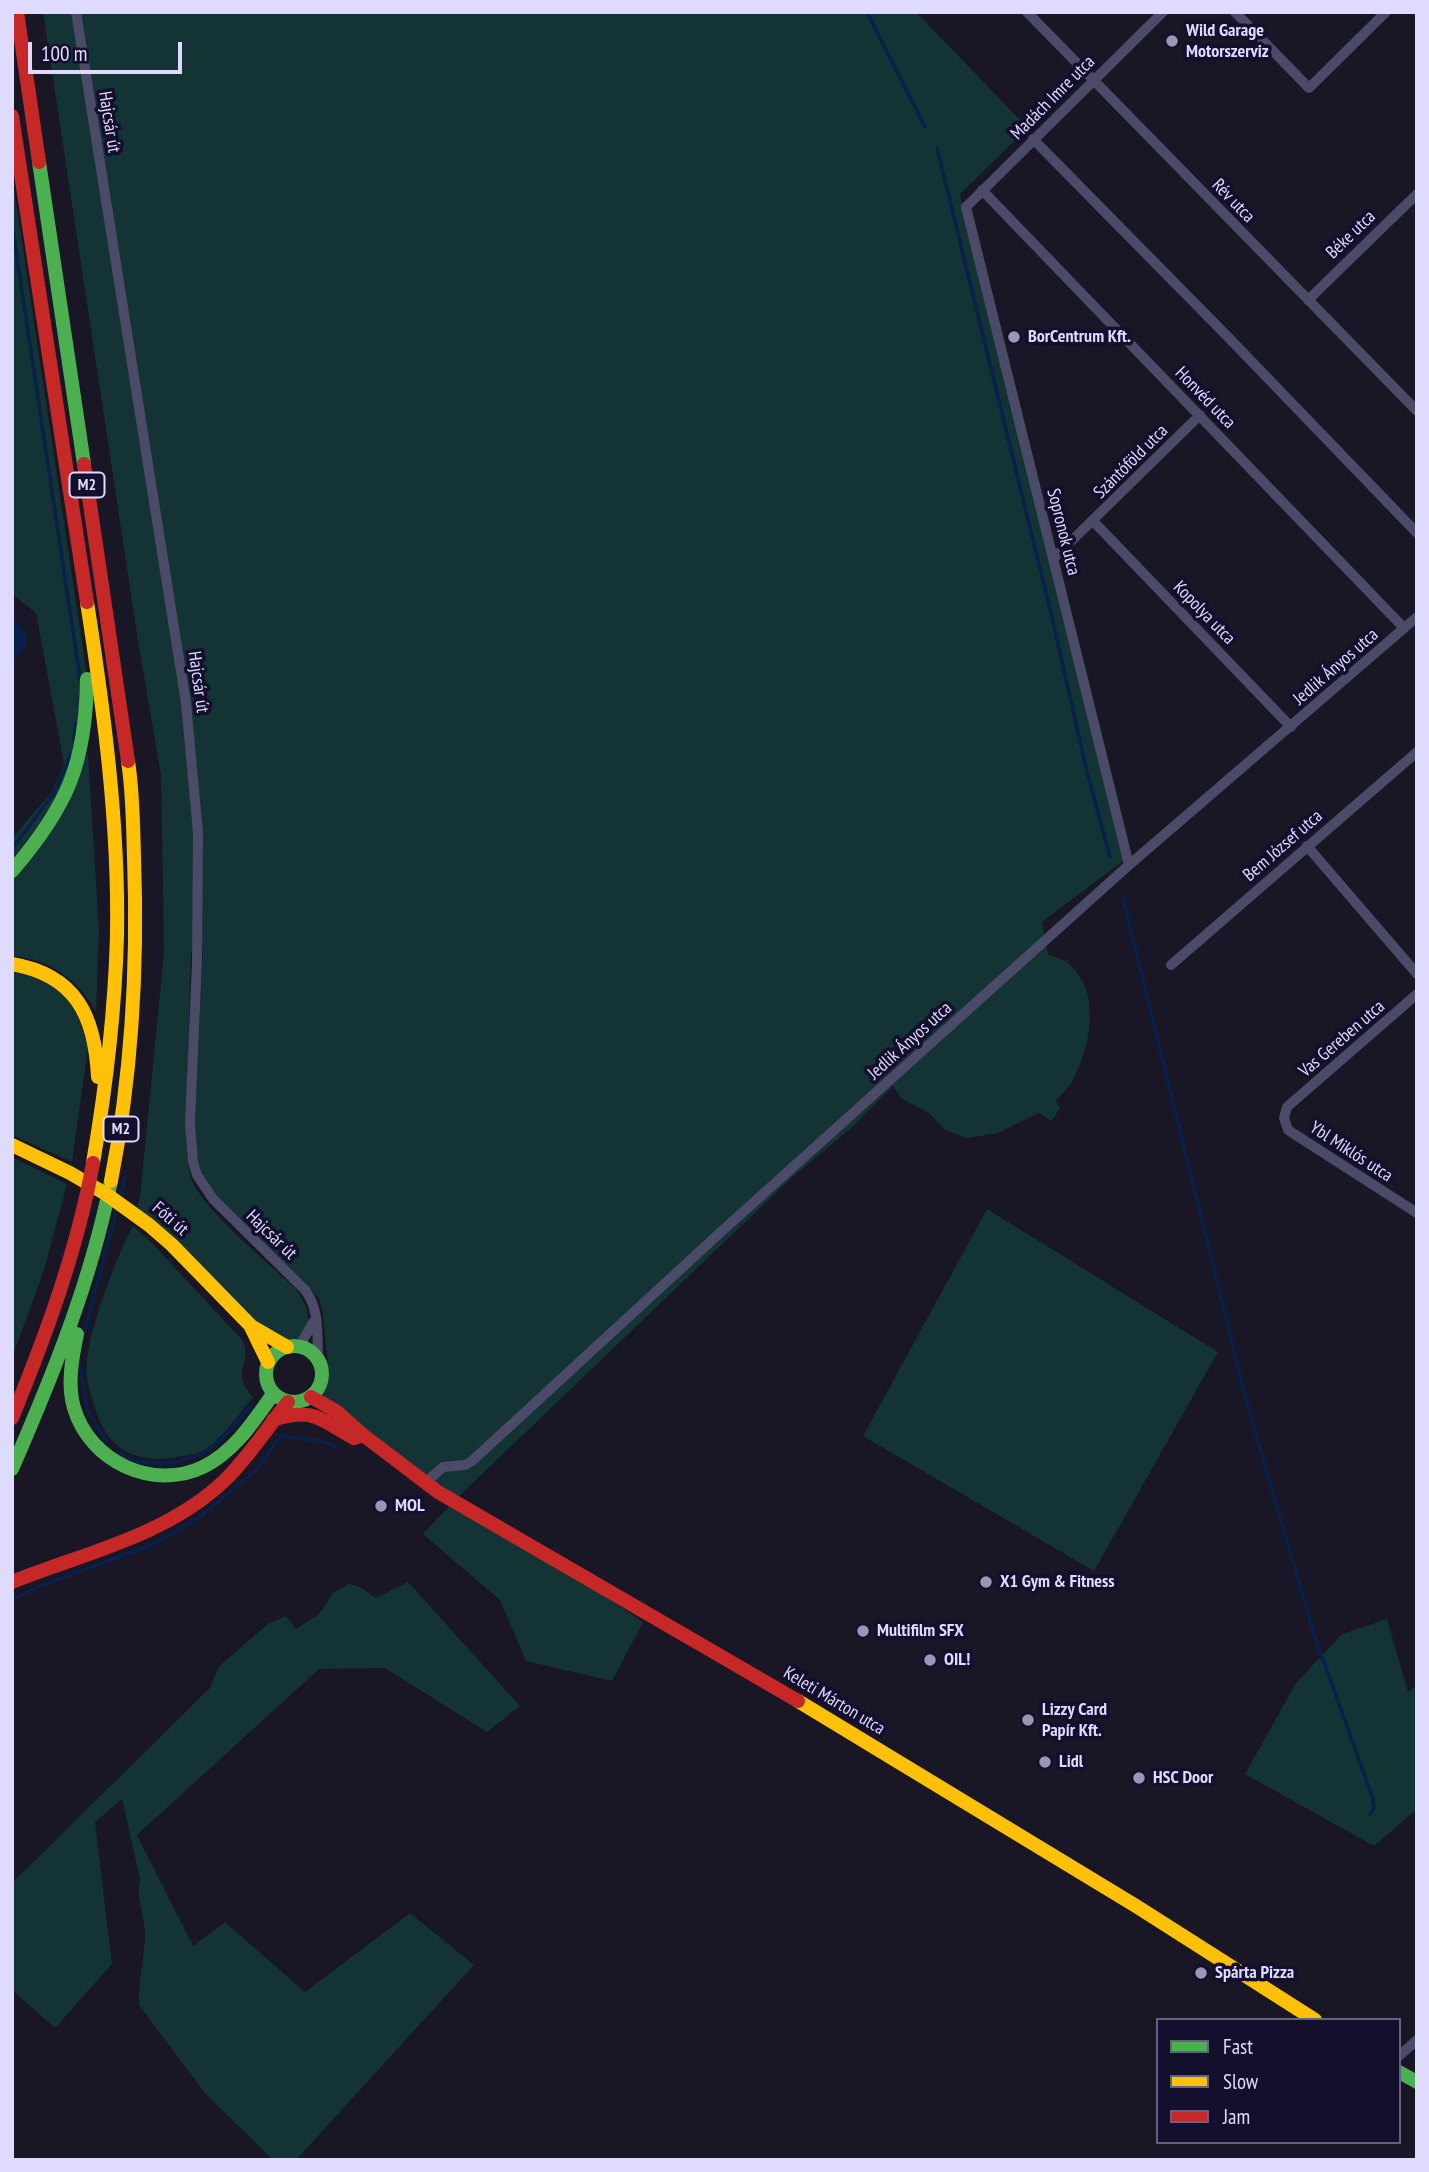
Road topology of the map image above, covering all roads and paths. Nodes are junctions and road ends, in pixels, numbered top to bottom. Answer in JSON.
{"nodes":[{"id":1,"x":17,"y":12,"type":"edge"},
{"id":2,"x":76,"y":12,"type":"edge"},
{"id":3,"x":1027,"y":12,"type":"edge"},
{"id":4,"x":1163,"y":12,"type":"edge"},
{"id":5,"x":1235,"y":12,"type":"edge"},
{"id":6,"x":1386,"y":12,"type":"edge"},
{"id":7,"x":1093,"y":80,"type":"junction"},
{"id":8,"x":12,"y":116,"type":"edge"},
{"id":9,"x":1033,"y":139,"type":"junction"},
{"id":10,"x":982,"y":190,"type":"junction"},
{"id":11,"x":1417,"y":194,"type":"edge"},
{"id":12,"x":967,"y":207,"type":"joint"},
{"id":13,"x":1308,"y":300,"type":"junction"},
{"id":14,"x":1417,"y":411,"type":"edge"},
{"id":15,"x":1200,"y":415,"type":"junction"},
{"id":16,"x":1094,"y":522,"type":"junction"},
{"id":17,"x":1417,"y":533,"type":"edge"},
{"id":18,"x":1053,"y":559,"type":"junction"},
{"id":19,"x":84,"y":584,"type":"junction"},
{"id":20,"x":1417,"y":617,"type":"edge"},
{"id":21,"x":1404,"y":628,"type":"junction"},
{"id":22,"x":1291,"y":727,"type":"junction"},
{"id":23,"x":1417,"y":752,"type":"edge"},
{"id":24,"x":1307,"y":846,"type":"junction"},
{"id":25,"x":1129,"y":865,"type":"junction"},
{"id":26,"x":12,"y":870,"type":"edge"},
{"id":27,"x":12,"y":964,"type":"edge"},
{"id":28,"x":1171,"y":965,"type":"dead end"},
{"id":29,"x":1417,"y":974,"type":"edge"},
{"id":30,"x":1417,"y":994,"type":"edge"},
{"id":31,"x":1287,"y":1107,"type":"joint"},
{"id":32,"x":99,"y":1132,"type":"junction"},
{"id":33,"x":12,"y":1144,"type":"edge"},
{"id":34,"x":1417,"y":1213,"type":"edge"},
{"id":35,"x":82,"y":1293,"type":"junction"},
{"id":36,"x":316,"y":1317,"type":"junction"},
{"id":37,"x":250,"y":1325,"type":"junction"},
{"id":38,"x":293,"y":1347,"type":"junction"},
{"id":39,"x":318,"y":1359,"type":"junction"},
{"id":40,"x":268,"y":1362,"type":"junction"},
{"id":41,"x":315,"y":1392,"type":"junction"},
{"id":42,"x":274,"y":1394,"type":"junction"},
{"id":43,"x":288,"y":1402,"type":"junction"},
{"id":44,"x":12,"y":1418,"type":"edge"},
{"id":45,"x":273,"y":1420,"type":"junction"},
{"id":46,"x":363,"y":1435,"type":"junction"},
{"id":47,"x":12,"y":1468,"type":"edge"},
{"id":48,"x":425,"y":1483,"type":"junction"},
{"id":49,"x":12,"y":1582,"type":"edge"},
{"id":50,"x":1312,"y":2018,"type":"edge"},
{"id":51,"x":1417,"y":2040,"type":"edge"},
{"id":52,"x":1401,"y":2054,"type":"edge"},
{"id":53,"x":1401,"y":2073,"type":"edge"},
{"id":54,"x":1417,"y":2082,"type":"edge"}],
"edges":[{"from":1,"to":35,"type":"main road","number":"M2"},
{"from":2,"to":36,"type":"street","name":"Hajcsár út"},
{"from":3,"to":7,"type":"street","name":"Rév utca"},
{"from":4,"to":7,"type":"street","name":"Madách Imre utca"},
{"from":5,"to":6,"type":"street"},
{"from":7,"to":9,"type":"street","name":"Madách Imre utca"},
{"from":7,"to":13,"type":"street","name":"Rév utca"},
{"from":8,"to":19,"type":"main road","number":"M2"},
{"from":9,"to":10,"type":"street","name":"Madách Imre utca"},
{"from":9,"to":17,"type":"street"},
{"from":10,"to":12,"type":"street","name":"Madách Imre utca"},
{"from":10,"to":15,"type":"street","name":"Honvéd utca"},
{"from":11,"to":13,"type":"street","name":"Béke utca"},
{"from":12,"to":18,"type":"street","name":"Sopronok utca"},
{"from":13,"to":14,"type":"street","name":"Rév utca"},
{"from":15,"to":16,"type":"street","name":"Szántóföld utca"},
{"from":15,"to":21,"type":"street","name":"Honvéd utca"},
{"from":16,"to":18,"type":"street","name":"Szántóföld utca"},
{"from":16,"to":22,"type":"street","name":"Kopolya utca"},
{"from":18,"to":25,"type":"street","name":"Sopronok utca"},
{"from":19,"to":26,"type":"main road"},
{"from":19,"to":32,"type":"main road","number":"M2"},
{"from":20,"to":21,"type":"street","name":"Jedlik Ányos utca"},
{"from":21,"to":22,"type":"street","name":"Jedlik Ányos utca"},
{"from":22,"to":25,"type":"street","name":"Jedlik Ányos utca"},
{"from":23,"to":24,"type":"street","name":"Bem József utca"},
{"from":24,"to":28,"type":"street","name":"Bem József utca"},
{"from":24,"to":29,"type":"street"},
{"from":25,"to":48,"type":"street","name":"Jedlik Ányos utca"},
{"from":27,"to":32,"type":"main road"},
{"from":30,"to":31,"type":"street","name":"Vas Gereben utca"},
{"from":31,"to":34,"type":"street","name":"Ybl Miklós utca"},
{"from":32,"to":44,"type":"main road","number":"M2"},
{"from":33,"to":37,"type":"main road","name":"Fóti út"},
{"from":35,"to":42,"type":"main road"},
{"from":35,"to":47,"type":"main road","number":"M2"},
{"from":36,"to":38,"type":"street"},
{"from":36,"to":39,"type":"street","name":"Hajcsár út"},
{"from":37,"to":38,"type":"main road"},
{"from":37,"to":40,"type":"main road","name":"Fóti út"},
{"from":38,"to":39,"type":"main road"},
{"from":38,"to":40,"type":"main road"},
{"from":39,"to":41,"type":"main road"},
{"from":40,"to":42,"type":"main road"},
{"from":41,"to":43,"type":"main road"},
{"from":41,"to":46,"type":"main road","name":"Keleti Márton utca"},
{"from":42,"to":43,"type":"main road"},
{"from":43,"to":45,"type":"main road"},
{"from":45,"to":46,"type":"main road"},
{"from":45,"to":49,"type":"main road"},
{"from":46,"to":48,"type":"main road","name":"Keleti Márton utca"},
{"from":48,"to":50,"type":"main road","name":"Keleti Márton utca"},
{"from":51,"to":52,"type":"street"},
{"from":53,"to":54,"type":"main road"}]}
